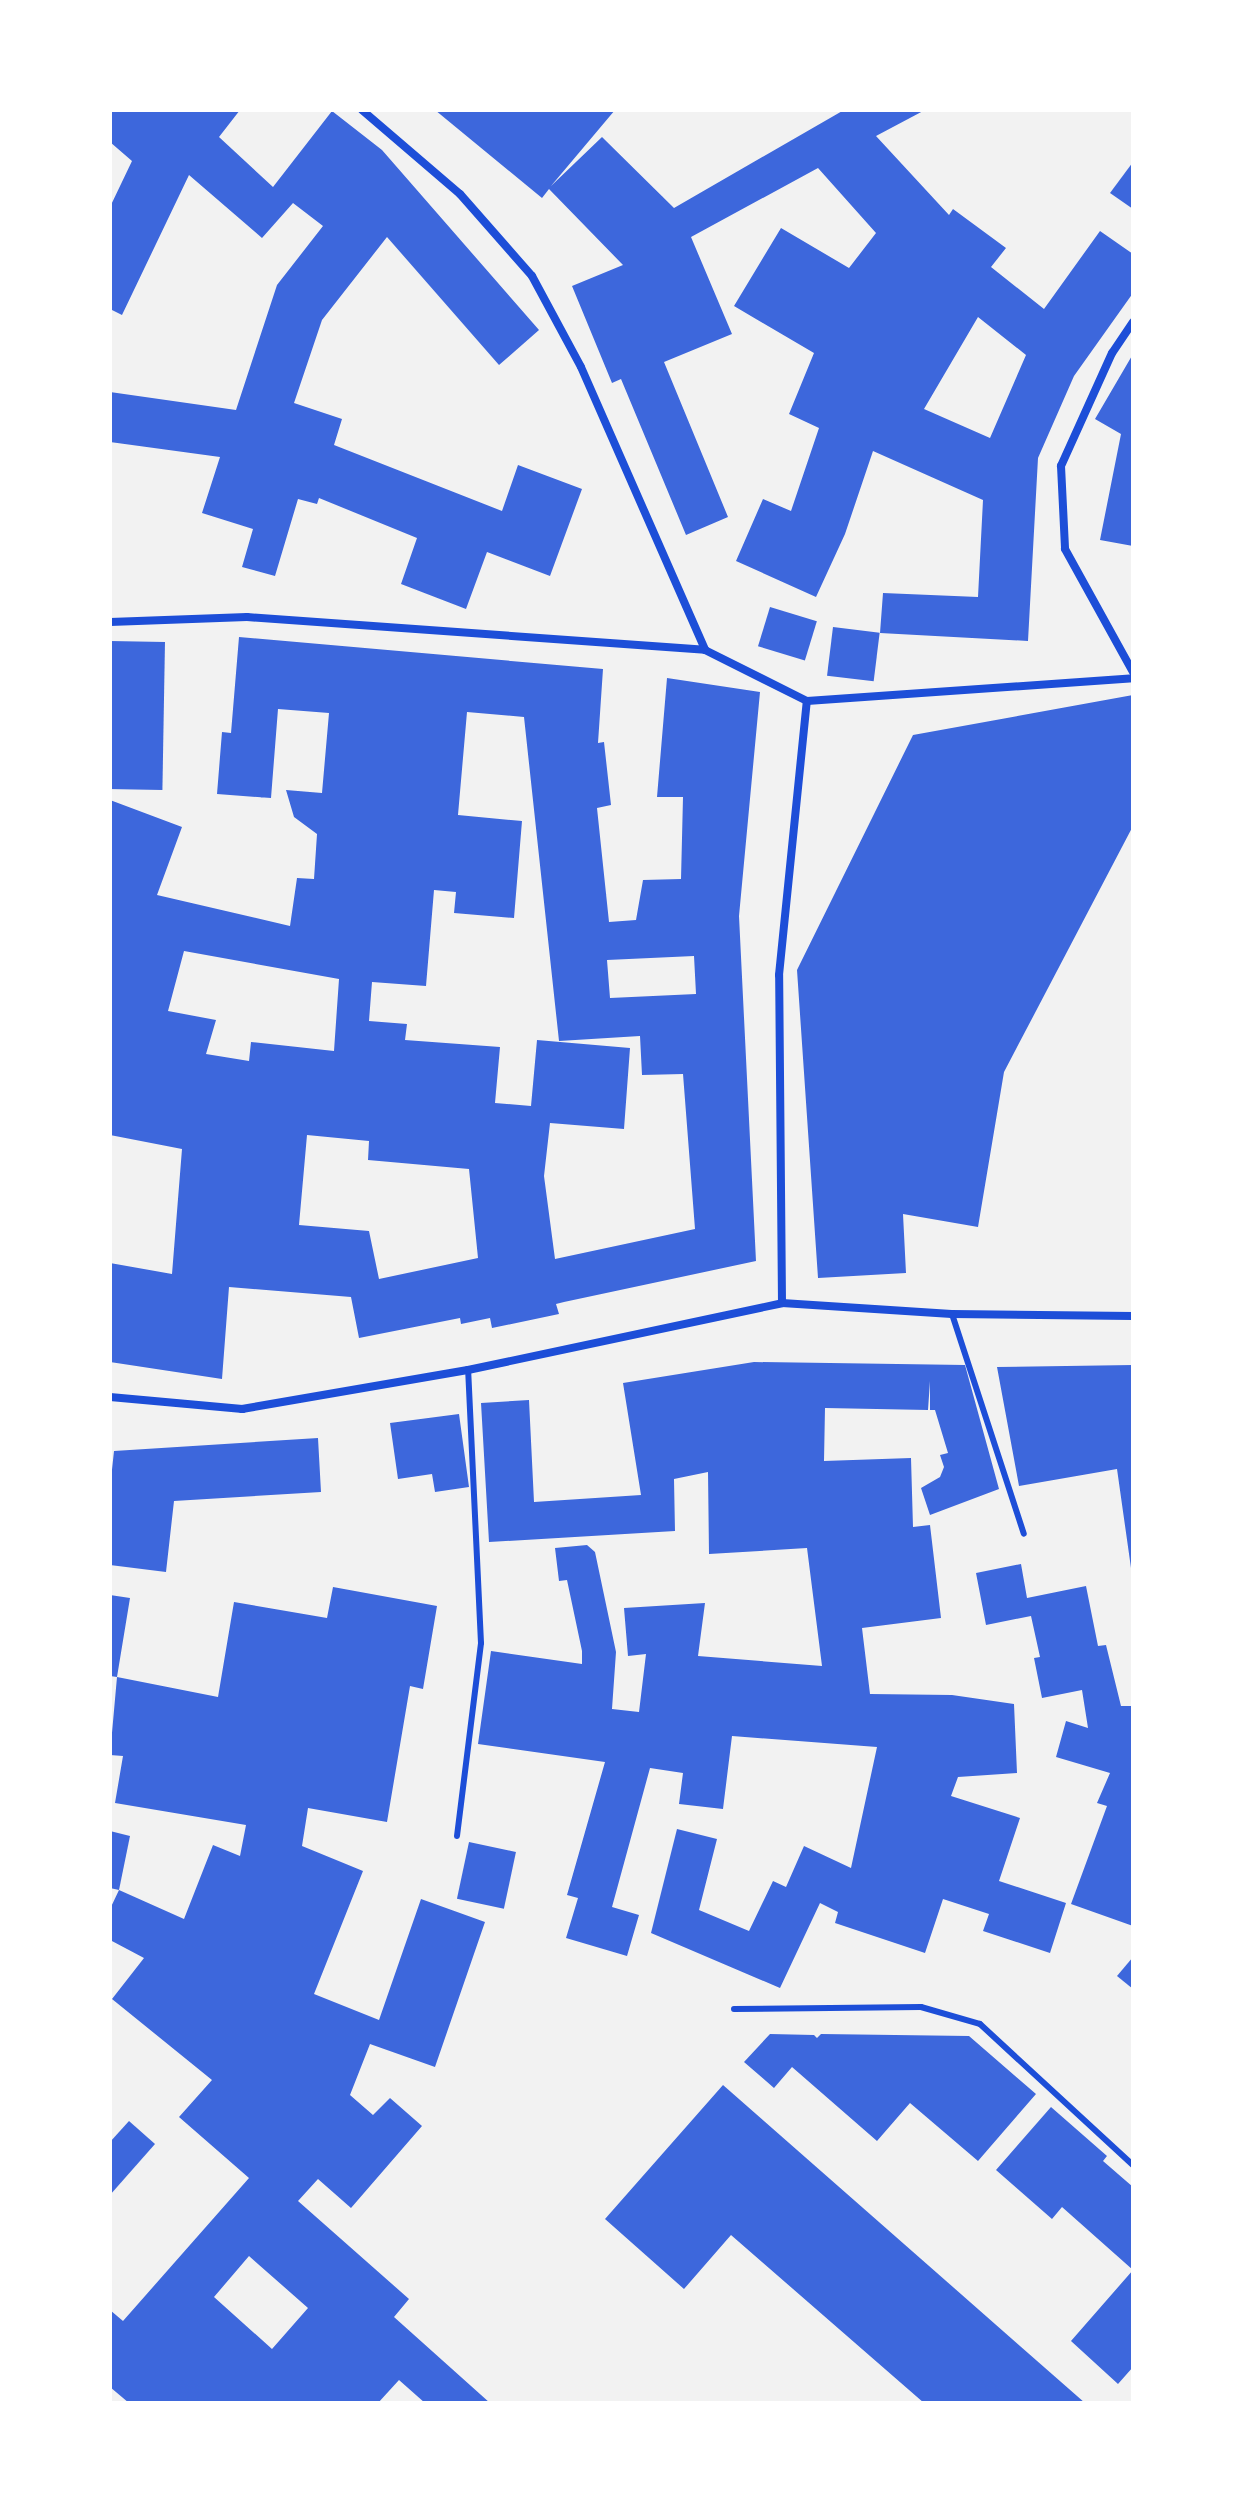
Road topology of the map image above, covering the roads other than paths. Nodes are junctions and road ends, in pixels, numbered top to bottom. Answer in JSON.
{"nodes":[{"id":1,"x":362,"y":110,"type":"edge"},
{"id":2,"x":1133,"y":322,"type":"edge"},
{"id":3,"x":110,"y":622,"type":"edge"},
{"id":4,"x":705,"y":650,"type":"junction"},
{"id":5,"x":1133,"y":675,"type":"edge"},
{"id":6,"x":807,"y":701,"type":"junction"},
{"id":7,"x":782,"y":1303,"type":"junction"},
{"id":8,"x":952,"y":1314,"type":"junction"},
{"id":9,"x":1133,"y":1316,"type":"edge"},
{"id":10,"x":468,"y":1370,"type":"junction"},
{"id":11,"x":110,"y":1397,"type":"edge"},
{"id":12,"x":1024,"y":1534,"type":"dead end"},
{"id":13,"x":457,"y":1836,"type":"dead end"},
{"id":14,"x":734,"y":2009,"type":"dead end"},
{"id":15,"x":1133,"y":2165,"type":"edge"}],
"edges":[{"from":1,"to":4,"type":"street"},
{"from":2,"to":5,"type":"street"},
{"from":3,"to":4,"type":"street"},
{"from":4,"to":6,"type":"street"},
{"from":5,"to":6,"type":"street"},
{"from":6,"to":7,"type":"street"},
{"from":7,"to":8,"type":"street"},
{"from":7,"to":10,"type":"street"},
{"from":8,"to":9,"type":"street"},
{"from":8,"to":12,"type":"lane"},
{"from":10,"to":11,"type":"street"},
{"from":10,"to":13,"type":"lane"},
{"from":14,"to":15,"type":"lane"}]}
